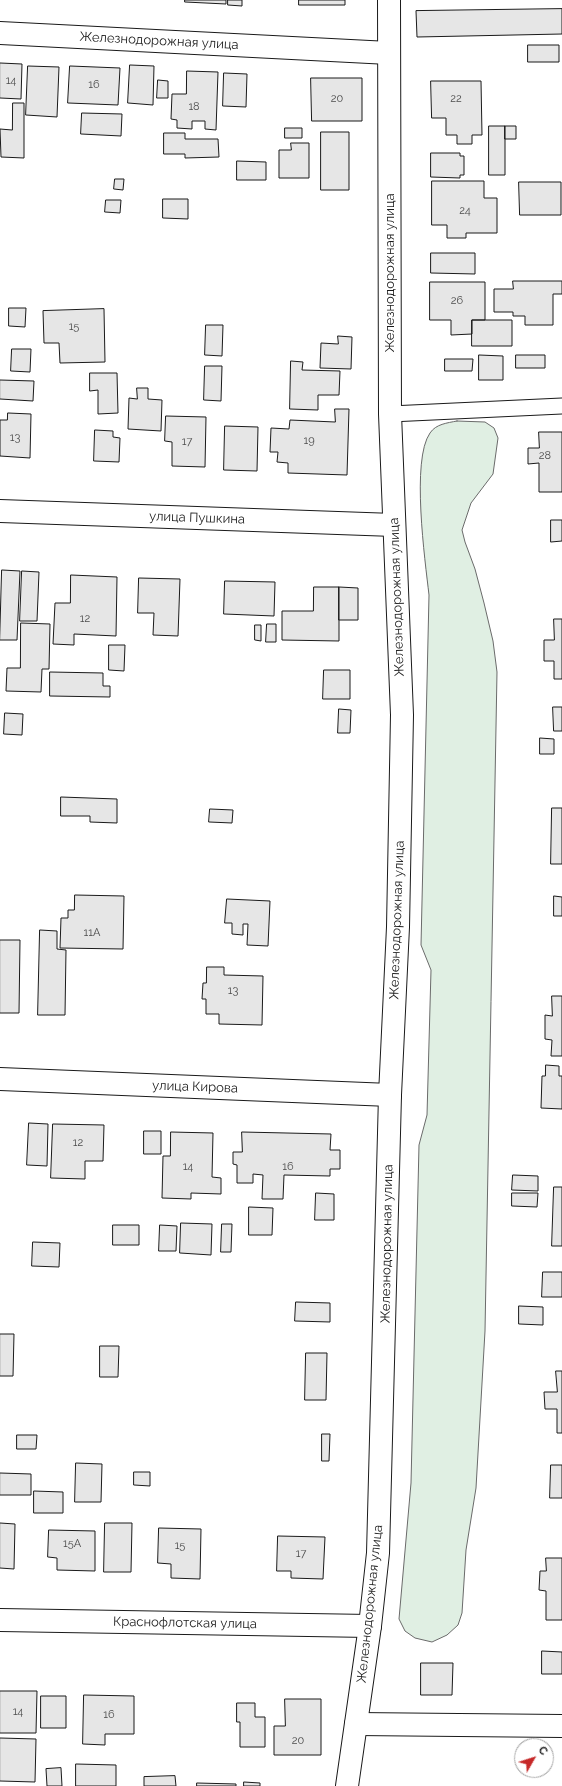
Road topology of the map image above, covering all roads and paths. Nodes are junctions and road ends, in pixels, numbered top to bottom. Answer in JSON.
{"nodes":[{"id":1,"x":389,"y":0,"type":"edge"},
{"id":2,"x":0,"y":33,"type":"edge"},
{"id":3,"x":389,"y":53,"type":"junction"},
{"id":4,"x":562,"y":406,"type":"edge"},
{"id":5,"x":390,"y":414,"type":"junction"},
{"id":6,"x":0,"y":511,"type":"edge"},
{"id":7,"x":394,"y":524,"type":"junction"},
{"id":8,"x":0,"y":1079,"type":"edge"},
{"id":9,"x":390,"y":1095,"type":"junction"},
{"id":10,"x":0,"y":1620,"type":"edge"},
{"id":11,"x":370,"y":1626,"type":"junction"},
{"id":12,"x":356,"y":1724,"type":"junction"},
{"id":13,"x":562,"y":1726,"type":"edge"},
{"id":14,"x":347,"y":1786,"type":"edge"}],
"edges":[{"from":1,"to":3,"type":"street","name":"Железнодорожная улица"},
{"from":2,"to":3,"type":"street","name":"Железнодорожная улица"},
{"from":3,"to":5,"type":"street","name":"Железнодорожная улица"},
{"from":4,"to":5,"type":"lane"},
{"from":5,"to":7,"type":"street","name":"Железнодорожная улица"},
{"from":6,"to":7,"type":"street","name":"улица Пушкина"},
{"from":7,"to":9,"type":"street","name":"Железнодорожная улица"},
{"from":8,"to":9,"type":"street","name":"улица Кирова"},
{"from":9,"to":11,"type":"street","name":"Железнодорожная улица"},
{"from":10,"to":11,"type":"street","name":"Краснофлотская улица"},
{"from":11,"to":12,"type":"street","name":"Железнодорожная улица"},
{"from":12,"to":13,"type":"street"},
{"from":12,"to":14,"type":"street","name":"Железнодорожная улица"}]}
